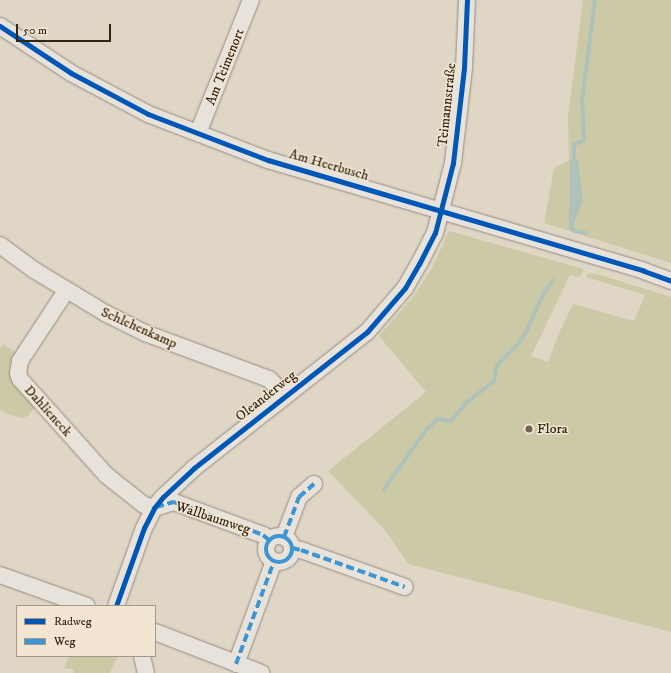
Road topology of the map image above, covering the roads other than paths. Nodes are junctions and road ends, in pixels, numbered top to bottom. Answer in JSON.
{"nodes":[{"id":1,"x":251,"y":0,"type":"edge"},
{"id":2,"x":467,"y":0,"type":"edge"},
{"id":3,"x":0,"y":26,"type":"edge"},
{"id":4,"x":198,"y":133,"type":"junction"},
{"id":5,"x":440,"y":211,"type":"junction"},
{"id":6,"x":0,"y":245,"type":"edge"},
{"id":7,"x":671,"y":281,"type":"edge"},
{"id":8,"x":66,"y":291,"type":"junction"},
{"id":9,"x":285,"y":396,"type":"junction"},
{"id":10,"x":314,"y":484,"type":"dead end"},
{"id":11,"x":154,"y":508,"type":"junction"},
{"id":12,"x":282,"y":542,"type":"junction"},
{"id":13,"x":274,"y":561,"type":"junction"},
{"id":14,"x":0,"y":574,"type":"edge"},
{"id":15,"x":405,"y":587,"type":"dead end"},
{"id":16,"x":84,"y":605,"type":"edge"},
{"id":17,"x":116,"y":605,"type":"edge"},
{"id":18,"x":156,"y":632,"type":"edge"},
{"id":19,"x":142,"y":657,"type":"edge"},
{"id":20,"x":236,"y":664,"type":"junction"},
{"id":21,"x":146,"y":673,"type":"edge"},
{"id":22,"x":261,"y":673,"type":"edge"}],
"edges":[{"from":1,"to":4,"type":"street","name":"Am Teimenort"},
{"from":2,"to":5,"type":"street","name":"Teimannstraße"},
{"from":3,"to":4,"type":"street","name":"Am Heerbusch"},
{"from":4,"to":5,"type":"street","name":"Am Heerbusch"},
{"from":5,"to":7,"type":"street","name":"Am Heerbusch"},
{"from":5,"to":9,"type":"street","name":"Oleanderweg"},
{"from":6,"to":8,"type":"street","name":"Schlehenkamp"},
{"from":8,"to":9,"type":"street","name":"Schlehenkamp"},
{"from":8,"to":11,"type":"street","name":"Dahlieneck"},
{"from":9,"to":11,"type":"street","name":"Oleanderweg"},
{"from":10,"to":12,"type":"street","name":"Wallbaumweg"},
{"from":11,"to":12,"type":"street","name":"Wallbaumweg"},
{"from":11,"to":17,"type":"street","name":"Oleanderweg"},
{"from":12,"to":13,"type":"street","name":"Wallbaumweg"},
{"from":12,"to":13,"type":"street","name":"Wallbaumweg"},
{"from":12,"to":15,"type":"street","name":"Wallbaumweg"},
{"from":13,"to":20,"type":"street"},
{"from":14,"to":16,"type":"street"},
{"from":18,"to":20,"type":"street"},
{"from":19,"to":21,"type":"street"},
{"from":20,"to":22,"type":"street"}]}
